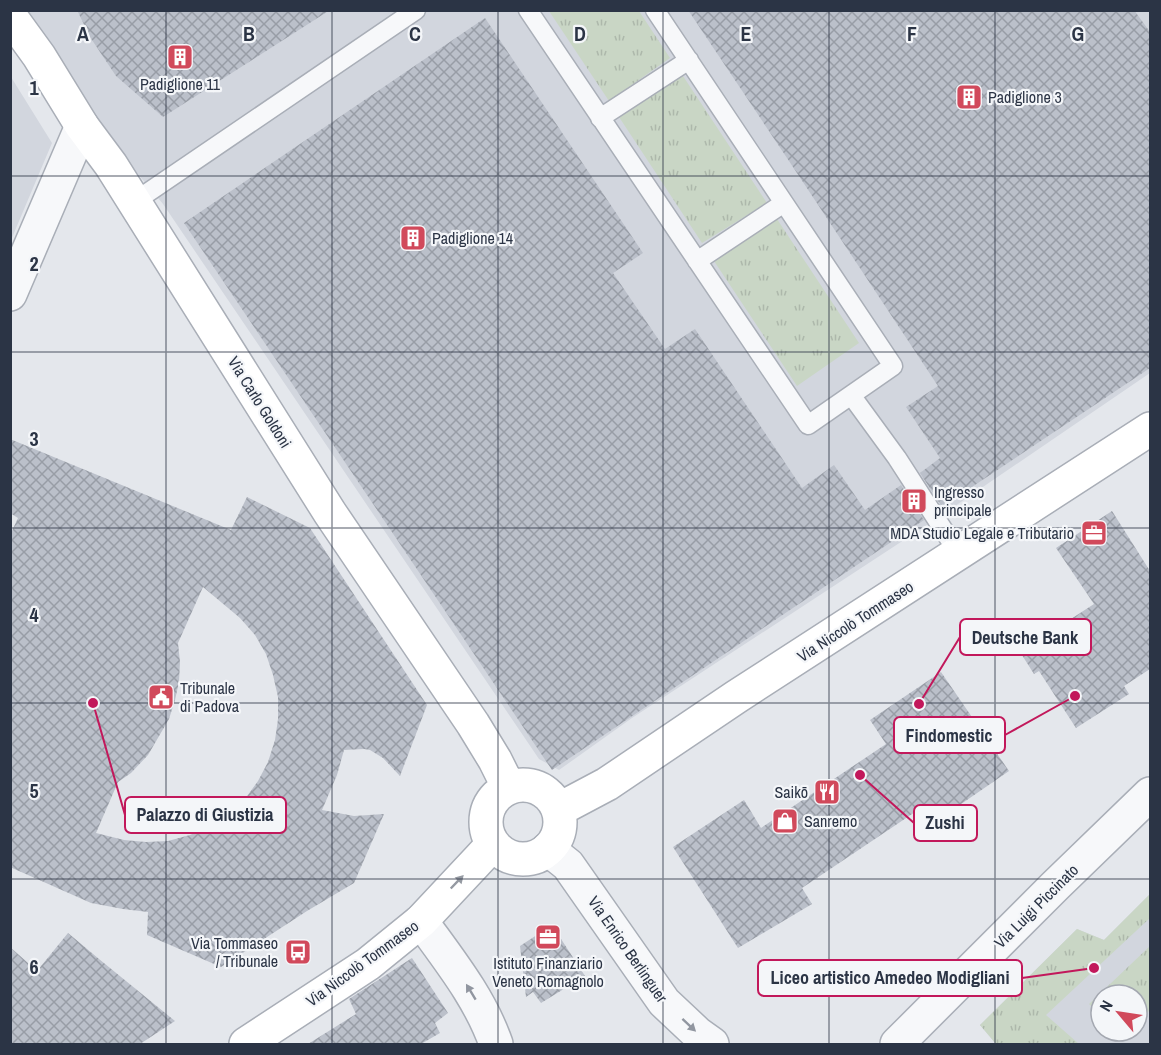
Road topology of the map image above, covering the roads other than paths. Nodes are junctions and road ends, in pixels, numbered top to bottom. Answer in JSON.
{"nodes":[{"id":1,"x":416,"y":10,"type":"edge"},
{"id":2,"x":528,"y":10,"type":"edge"},
{"id":3,"x":655,"y":10,"type":"edge"},
{"id":4,"x":10,"y":16,"type":"edge"},
{"id":5,"x":689,"y":60,"type":"junction"},
{"id":6,"x":600,"y":118,"type":"junction"},
{"id":7,"x":82,"y":126,"type":"junction"},
{"id":8,"x":134,"y":201,"type":"junction"},
{"id":9,"x":784,"y":203,"type":"junction"},
{"id":10,"x":697,"y":261,"type":"junction"},
{"id":11,"x":10,"y":294,"type":"edge"},
{"id":12,"x":851,"y":395,"type":"junction"},
{"id":13,"x":1150,"y":429,"type":"edge"},
{"id":14,"x":959,"y":554,"type":"junction"},
{"id":15,"x":508,"y":788,"type":"junction"},
{"id":16,"x":1150,"y":794,"type":"edge"},
{"id":17,"x":558,"y":810,"type":"junction"},
{"id":18,"x":493,"y":844,"type":"junction"},
{"id":19,"x":548,"y":849,"type":"junction"},
{"id":20,"x":421,"y":921,"type":"junction"},
{"id":21,"x":246,"y":1044,"type":"edge"},
{"id":22,"x":496,"y":1044,"type":"edge"},
{"id":23,"x":712,"y":1044,"type":"edge"},
{"id":24,"x":897,"y":1044,"type":"edge"}],
"edges":[{"from":1,"to":8,"type":"lane"},
{"from":2,"to":6,"type":"lane"},
{"from":3,"to":5,"type":"lane"},
{"from":4,"to":7,"type":"street","name":"Via Carlo Goldoni"},
{"from":5,"to":6,"type":"lane"},
{"from":5,"to":9,"type":"lane"},
{"from":6,"to":10,"type":"lane"},
{"from":7,"to":8,"type":"street","name":"Via Carlo Goldoni"},
{"from":7,"to":11,"type":"street"},
{"from":8,"to":15,"type":"street","name":"Via Carlo Goldoni"},
{"from":9,"to":10,"type":"lane"},
{"from":9,"to":12,"type":"lane"},
{"from":10,"to":12,"type":"lane"},
{"from":12,"to":14,"type":"lane"},
{"from":13,"to":14,"type":"street","name":"Via Niccolò Tommaseo"},
{"from":14,"to":17,"type":"street","name":"Via Niccolò Tommaseo"},
{"from":15,"to":17,"type":"street"},
{"from":15,"to":18,"type":"street"},
{"from":16,"to":24,"type":"street","name":"Via Luigi Piccinato"},
{"from":17,"to":19,"type":"street"},
{"from":18,"to":19,"type":"street"},
{"from":20,"to":18,"type":"street","name":"Via Niccolò Tommaseo","one_way":true},
{"from":19,"to":23,"type":"street","name":"Via Enrico Berlinguer","one_way":true},
{"from":20,"to":21,"type":"street","name":"Via Niccolò Tommaseo"},
{"from":22,"to":20,"type":"street","one_way":true}]}
